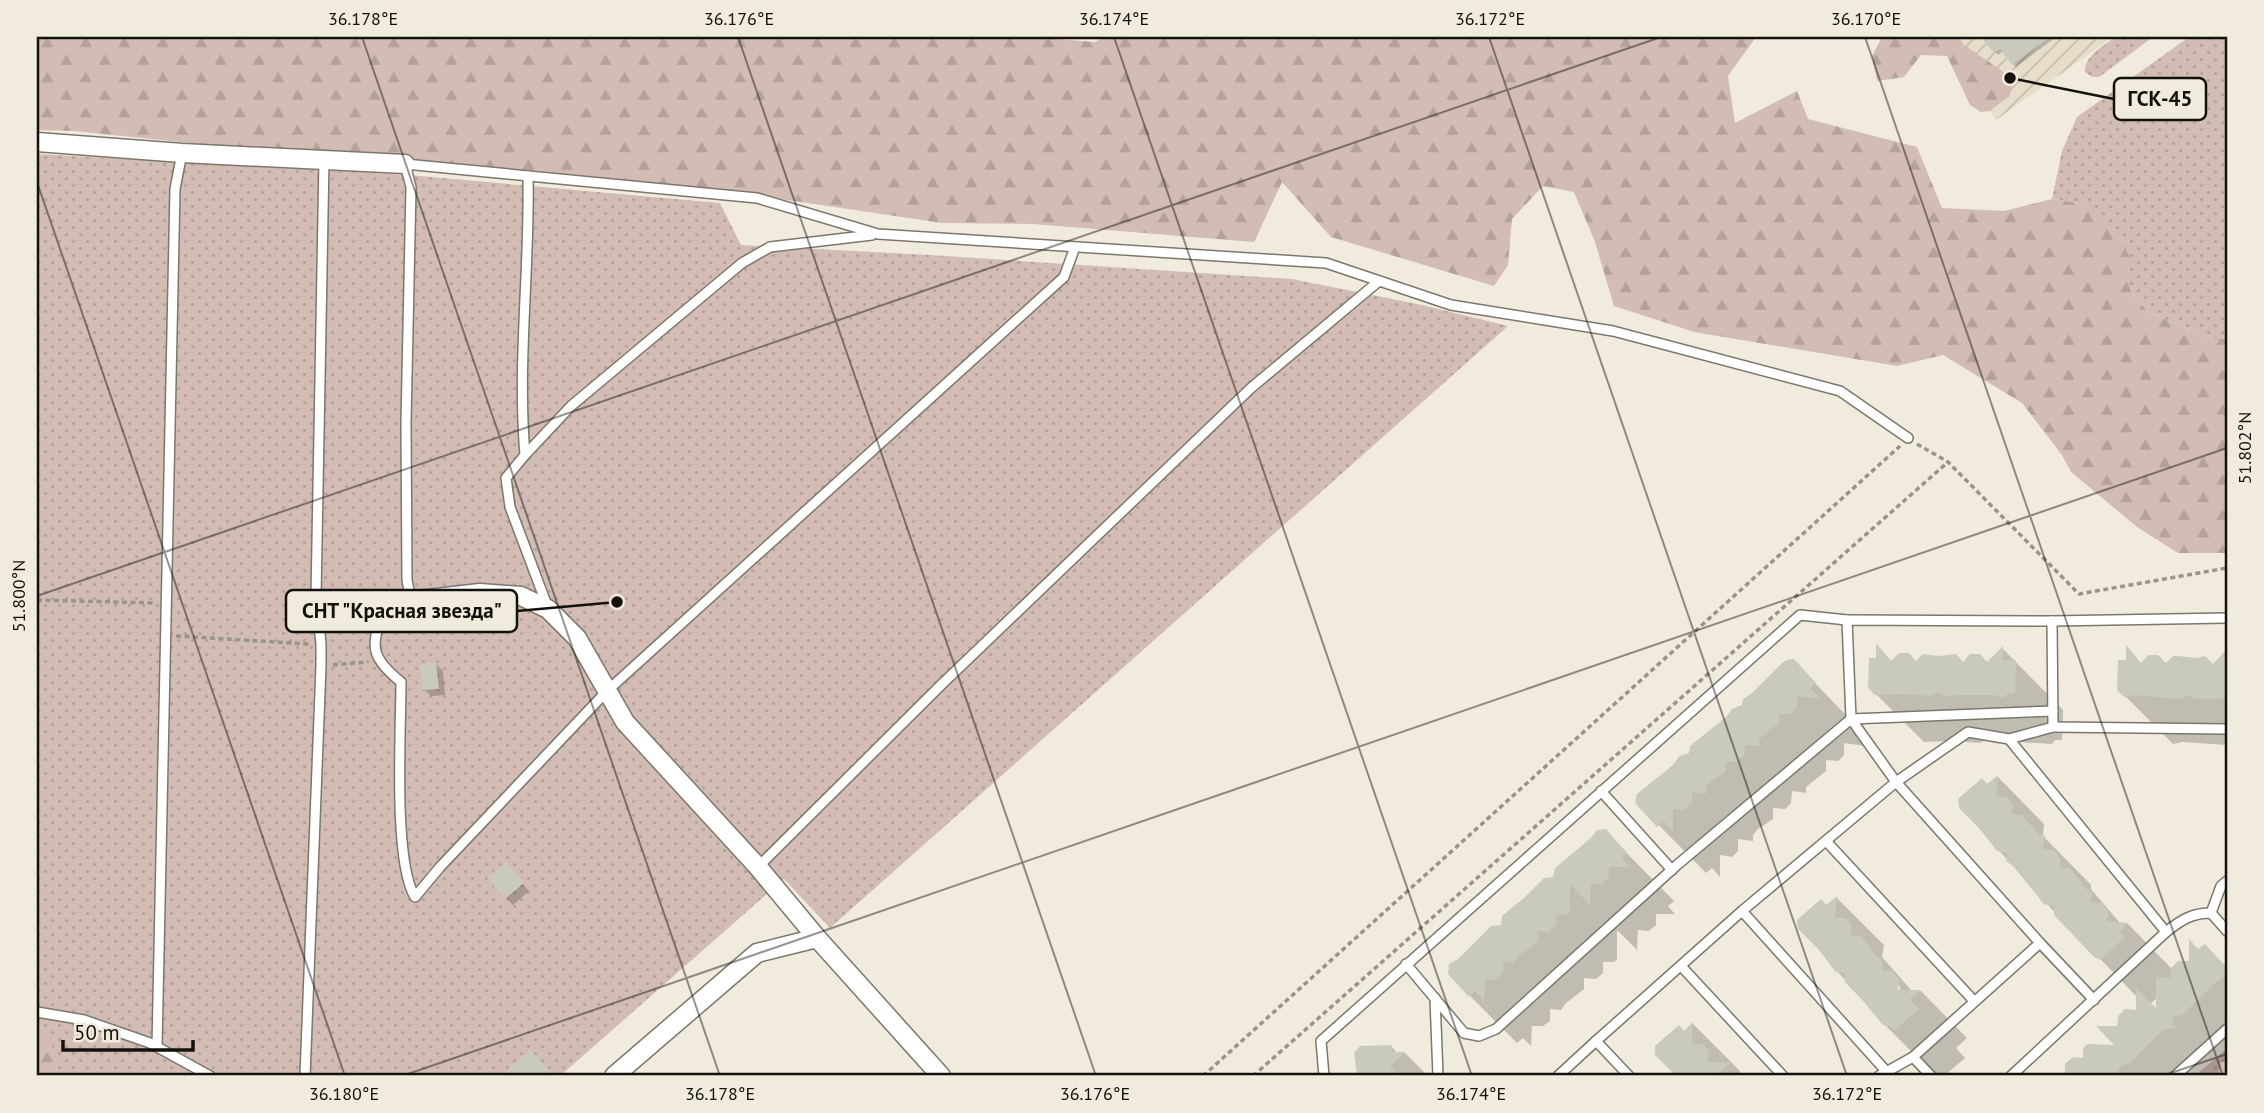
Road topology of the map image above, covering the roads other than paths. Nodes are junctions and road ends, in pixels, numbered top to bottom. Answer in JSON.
{"nodes":[{"id":1,"x":37,"y":142,"type":"edge"},
{"id":2,"x":182,"y":153,"type":"junction"},
{"id":3,"x":324,"y":160,"type":"junction"},
{"id":4,"x":405,"y":164,"type":"junction"},
{"id":5,"x":528,"y":176,"type":"junction"},
{"id":6,"x":878,"y":234,"type":"junction"},
{"id":7,"x":1075,"y":247,"type":"junction"},
{"id":8,"x":1379,"y":281,"type":"junction"},
{"id":9,"x":1908,"y":438,"type":"dead end"},
{"id":10,"x":525,"y":455,"type":"junction"},
{"id":11,"x":411,"y":601,"type":"junction"},
{"id":12,"x":384,"y":604,"type":"joint"},
{"id":13,"x":548,"y":609,"type":"junction"},
{"id":14,"x":2227,"y":618,"type":"edge"},
{"id":15,"x":1847,"y":620,"type":"junction"},
{"id":16,"x":2052,"y":621,"type":"junction"},
{"id":17,"x":607,"y":691,"type":"junction"},
{"id":18,"x":2053,"y":711,"type":"junction"},
{"id":19,"x":1851,"y":719,"type":"junction"},
{"id":20,"x":2053,"y":727,"type":"junction"},
{"id":21,"x":2227,"y":729,"type":"edge"},
{"id":22,"x":2010,"y":739,"type":"junction"},
{"id":23,"x":1896,"y":782,"type":"junction"},
{"id":24,"x":1601,"y":791,"type":"junction"},
{"id":25,"x":1826,"y":841,"type":"junction"},
{"id":26,"x":758,"y":867,"type":"junction"},
{"id":27,"x":1672,"y":870,"type":"junction"},
{"id":28,"x":2227,"y":881,"type":"edge"},
{"id":29,"x":1742,"y":911,"type":"junction"},
{"id":30,"x":2211,"y":914,"type":"junction"},
{"id":31,"x":2227,"y":931,"type":"edge"},
{"id":32,"x":2166,"y":932,"type":"junction"},
{"id":33,"x":817,"y":938,"type":"junction"},
{"id":34,"x":2040,"y":943,"type":"junction"},
{"id":35,"x":1406,"y":964,"type":"junction"},
{"id":36,"x":1681,"y":966,"type":"junction"},
{"id":37,"x":1434,"y":998,"type":"junction"},
{"id":38,"x":2094,"y":1000,"type":"junction"},
{"id":39,"x":1974,"y":1001,"type":"junction"},
{"id":40,"x":37,"y":1012,"type":"edge"},
{"id":41,"x":2227,"y":1029,"type":"edge"},
{"id":42,"x":1596,"y":1041,"type":"junction"},
{"id":43,"x":157,"y":1047,"type":"junction"},
{"id":44,"x":1913,"y":1057,"type":"junction"},
{"id":45,"x":1883,"y":1073,"type":"edge"},
{"id":46,"x":211,"y":1076,"type":"edge"},
{"id":47,"x":305,"y":1076,"type":"edge"},
{"id":48,"x":614,"y":1076,"type":"edge"},
{"id":49,"x":941,"y":1076,"type":"edge"},
{"id":50,"x":1324,"y":1076,"type":"edge"},
{"id":51,"x":1438,"y":1076,"type":"edge"},
{"id":52,"x":1558,"y":1076,"type":"edge"},
{"id":53,"x":1629,"y":1076,"type":"edge"},
{"id":54,"x":1783,"y":1076,"type":"edge"},
{"id":55,"x":1931,"y":1076,"type":"edge"},
{"id":56,"x":2011,"y":1076,"type":"edge"},
{"id":57,"x":2175,"y":1076,"type":"edge"}],
"edges":[{"from":1,"to":2,"type":"street"},
{"from":2,"to":3,"type":"street"},
{"from":2,"to":43,"type":"lane"},
{"from":3,"to":4,"type":"street"},
{"from":3,"to":47,"type":"lane"},
{"from":4,"to":5,"type":"lane"},
{"from":4,"to":11,"type":"lane"},
{"from":5,"to":6,"type":"lane"},
{"from":5,"to":10,"type":"lane"},
{"from":6,"to":7,"type":"lane"},
{"from":6,"to":10,"type":"lane"},
{"from":7,"to":8,"type":"lane"},
{"from":7,"to":17,"type":"lane"},
{"from":8,"to":9,"type":"lane"},
{"from":8,"to":26,"type":"lane"},
{"from":10,"to":13,"type":"lane"},
{"from":11,"to":12,"type":"street"},
{"from":11,"to":13,"type":"street"},
{"from":12,"to":17,"type":"lane"},
{"from":13,"to":17,"type":"street"},
{"from":14,"to":16,"type":"lane"},
{"from":15,"to":16,"type":"lane"},
{"from":15,"to":19,"type":"lane"},
{"from":15,"to":24,"type":"lane"},
{"from":16,"to":18,"type":"lane"},
{"from":17,"to":26,"type":"street"},
{"from":18,"to":19,"type":"lane"},
{"from":18,"to":20,"type":"lane"},
{"from":19,"to":23,"type":"lane"},
{"from":19,"to":27,"type":"lane"},
{"from":20,"to":21,"type":"lane"},
{"from":20,"to":22,"type":"lane"},
{"from":22,"to":23,"type":"lane"},
{"from":22,"to":32,"type":"lane"},
{"from":23,"to":25,"type":"lane"},
{"from":23,"to":34,"type":"lane"},
{"from":24,"to":27,"type":"lane"},
{"from":24,"to":35,"type":"lane"},
{"from":25,"to":29,"type":"lane"},
{"from":25,"to":39,"type":"lane"},
{"from":26,"to":33,"type":"street"},
{"from":27,"to":37,"type":"lane"},
{"from":28,"to":30,"type":"lane"},
{"from":29,"to":36,"type":"lane"},
{"from":29,"to":45,"type":"lane"},
{"from":30,"to":31,"type":"lane"},
{"from":30,"to":32,"type":"lane"},
{"from":32,"to":38,"type":"lane"},
{"from":33,"to":48,"type":"street"},
{"from":33,"to":49,"type":"street"},
{"from":34,"to":38,"type":"lane"},
{"from":34,"to":39,"type":"lane"},
{"from":35,"to":37,"type":"lane"},
{"from":35,"to":50,"type":"lane"},
{"from":36,"to":42,"type":"lane"},
{"from":36,"to":54,"type":"lane"},
{"from":37,"to":51,"type":"lane"},
{"from":38,"to":56,"type":"lane"},
{"from":39,"to":44,"type":"lane"},
{"from":40,"to":43,"type":"lane"},
{"from":41,"to":57,"type":"lane"},
{"from":42,"to":52,"type":"lane"},
{"from":42,"to":53,"type":"lane"},
{"from":43,"to":46,"type":"lane"},
{"from":44,"to":45,"type":"lane"},
{"from":44,"to":55,"type":"lane"}]}
